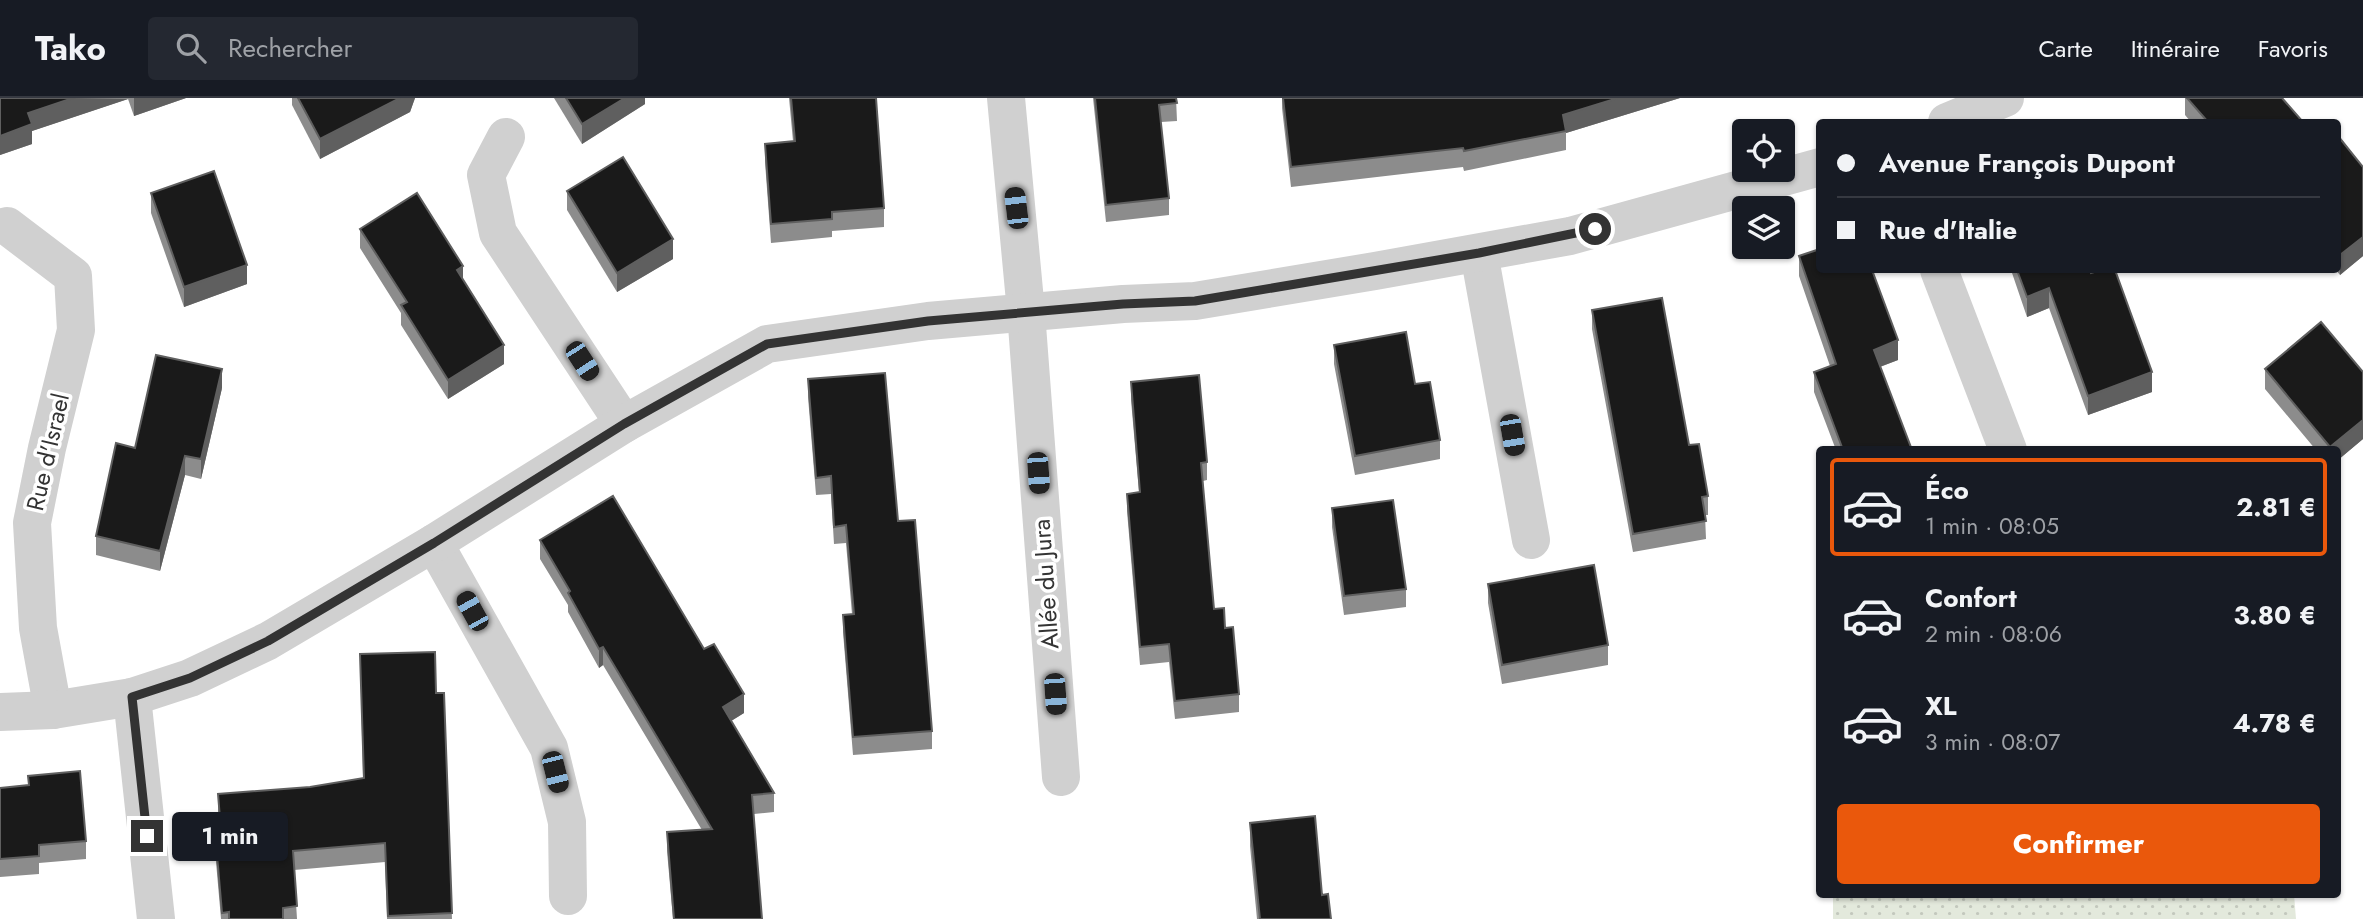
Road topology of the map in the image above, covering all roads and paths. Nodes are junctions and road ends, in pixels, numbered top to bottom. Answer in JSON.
{"nodes":[{"id":1,"x":1006,"y":98,"type":"edge"},
{"id":2,"x":2006,"y":98,"type":"edge"},
{"id":3,"x":1954,"y":119,"type":"edge"},
{"id":4,"x":506,"y":137,"type":"dead end"},
{"id":5,"x":1816,"y":168,"type":"edge"},
{"id":6,"x":7,"y":226,"type":"dead end"},
{"id":7,"x":1479,"y":253,"type":"junction"},
{"id":8,"x":1940,"y":273,"type":"edge"},
{"id":9,"x":1026,"y":312,"type":"junction"},
{"id":10,"x":624,"y":424,"type":"junction"},
{"id":11,"x":2006,"y":446,"type":"edge"},
{"id":12,"x":1531,"y":540,"type":"dead end"},
{"id":13,"x":434,"y":543,"type":"junction"},
{"id":14,"x":132,"y":697,"type":"junction"},
{"id":15,"x":53,"y":710,"type":"junction"},
{"id":16,"x":0,"y":712,"type":"edge"},
{"id":17,"x":1061,"y":777,"type":"dead end"},
{"id":18,"x":569,"y":896,"type":"dead end"},
{"id":19,"x":156,"y":919,"type":"edge"}],
"edges":[{"from":1,"to":9,"type":"street","name":"Allée du Jura"},
{"from":2,"to":3,"type":"street"},
{"from":4,"to":10,"type":"street"},
{"from":5,"to":7,"type":"street"},
{"from":6,"to":15,"type":"street","name":"Rue d'Israel"},
{"from":7,"to":9,"type":"street"},
{"from":7,"to":12,"type":"street"},
{"from":8,"to":11,"type":"street"},
{"from":9,"to":10,"type":"street"},
{"from":9,"to":17,"type":"street","name":"Allée du Jura"},
{"from":10,"to":13,"type":"street"},
{"from":13,"to":14,"type":"street"},
{"from":13,"to":18,"type":"street"},
{"from":14,"to":15,"type":"street"},
{"from":14,"to":19,"type":"street"},
{"from":15,"to":16,"type":"street"}]}
